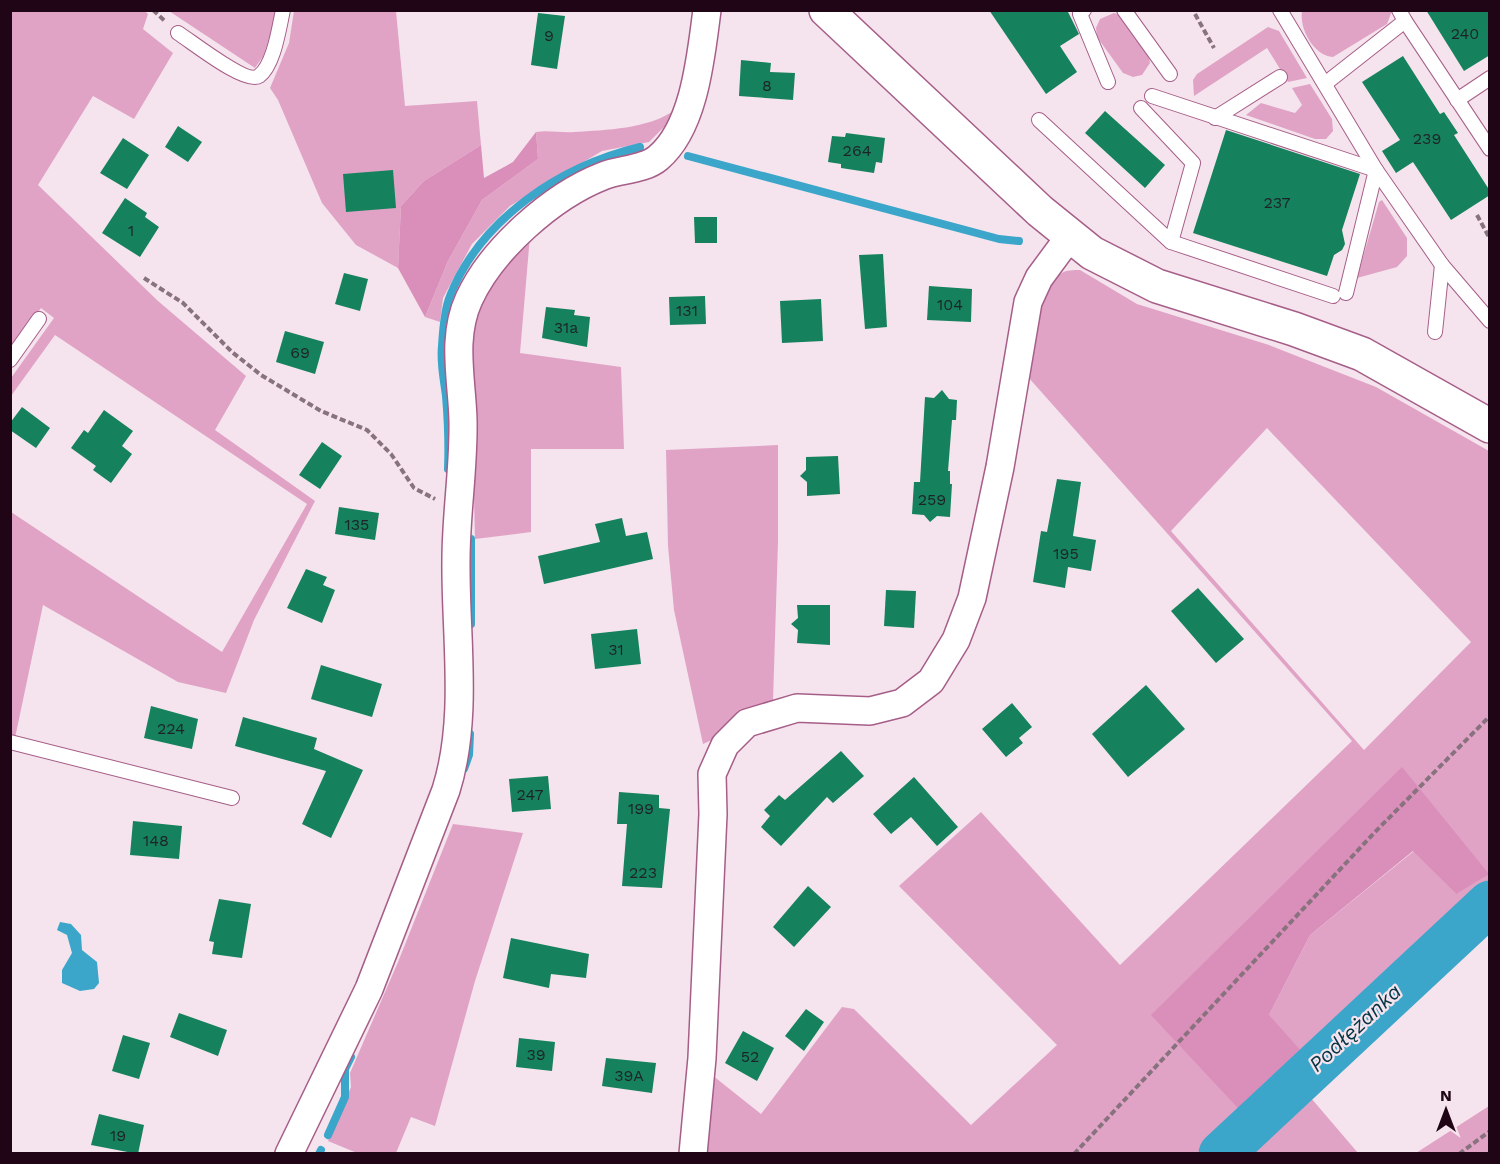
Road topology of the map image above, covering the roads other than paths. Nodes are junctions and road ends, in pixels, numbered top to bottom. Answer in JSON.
{"nodes":[{"id":1,"x":283,"y":10,"type":"edge"},
{"id":2,"x":707,"y":10,"type":"edge"},
{"id":3,"x":1084,"y":10,"type":"edge"},
{"id":4,"x":1124,"y":10,"type":"edge"},
{"id":5,"x":1280,"y":10,"type":"edge"},
{"id":6,"x":828,"y":11,"type":"edge"},
{"id":7,"x":1402,"y":16,"type":"edge"},
{"id":8,"x":178,"y":33,"type":"dead end"},
{"id":9,"x":1170,"y":74,"type":"dead end"},
{"id":10,"x":1280,"y":77,"type":"dead end"},
{"id":11,"x":1490,"y":78,"type":"edge"},
{"id":12,"x":1108,"y":81,"type":"dead end"},
{"id":13,"x":1326,"y":83,"type":"junction"},
{"id":14,"x":1152,"y":96,"type":"dead end"},
{"id":15,"x":1457,"y":100,"type":"junction"},
{"id":16,"x":1142,"y":108,"type":"dead end"},
{"id":17,"x":1215,"y":118,"type":"junction"},
{"id":18,"x":1038,"y":120,"type":"dead end"},
{"id":19,"x":1490,"y":149,"type":"edge"},
{"id":20,"x":1376,"y":170,"type":"junction"},
{"id":21,"x":1070,"y":236,"type":"junction"},
{"id":22,"x":1171,"y":242,"type":"junction"},
{"id":23,"x":1442,"y":265,"type":"junction"},
{"id":24,"x":39,"y":319,"type":"dead end"},
{"id":25,"x":1490,"y":321,"type":"edge"},
{"id":26,"x":1435,"y":332,"type":"dead end"},
{"id":27,"x":10,"y":360,"type":"edge"},
{"id":28,"x":1490,"y":426,"type":"edge"},
{"id":29,"x":10,"y":742,"type":"edge"},
{"id":30,"x":232,"y":798,"type":"dead end"},
{"id":31,"x":289,"y":1154,"type":"edge"},
{"id":32,"x":693,"y":1154,"type":"edge"}],
"edges":[{"from":1,"to":8,"type":"lane"},
{"from":2,"to":31,"type":"street"},
{"from":3,"to":12,"type":"lane"},
{"from":4,"to":9,"type":"lane"},
{"from":5,"to":13,"type":"lane"},
{"from":6,"to":21,"type":"street"},
{"from":7,"to":13,"type":"lane"},
{"from":7,"to":15,"type":"lane"},
{"from":10,"to":17,"type":"lane"},
{"from":11,"to":15,"type":"lane"},
{"from":13,"to":20,"type":"lane"},
{"from":14,"to":17,"type":"lane"},
{"from":15,"to":19,"type":"lane"},
{"from":16,"to":22,"type":"lane"},
{"from":17,"to":20,"type":"lane"},
{"from":18,"to":22,"type":"lane"},
{"from":20,"to":22,"type":"lane"},
{"from":20,"to":23,"type":"lane"},
{"from":21,"to":28,"type":"street"},
{"from":21,"to":32,"type":"street"},
{"from":23,"to":25,"type":"lane"},
{"from":23,"to":26,"type":"lane"},
{"from":24,"to":27,"type":"lane"},
{"from":29,"to":30,"type":"lane"}]}
